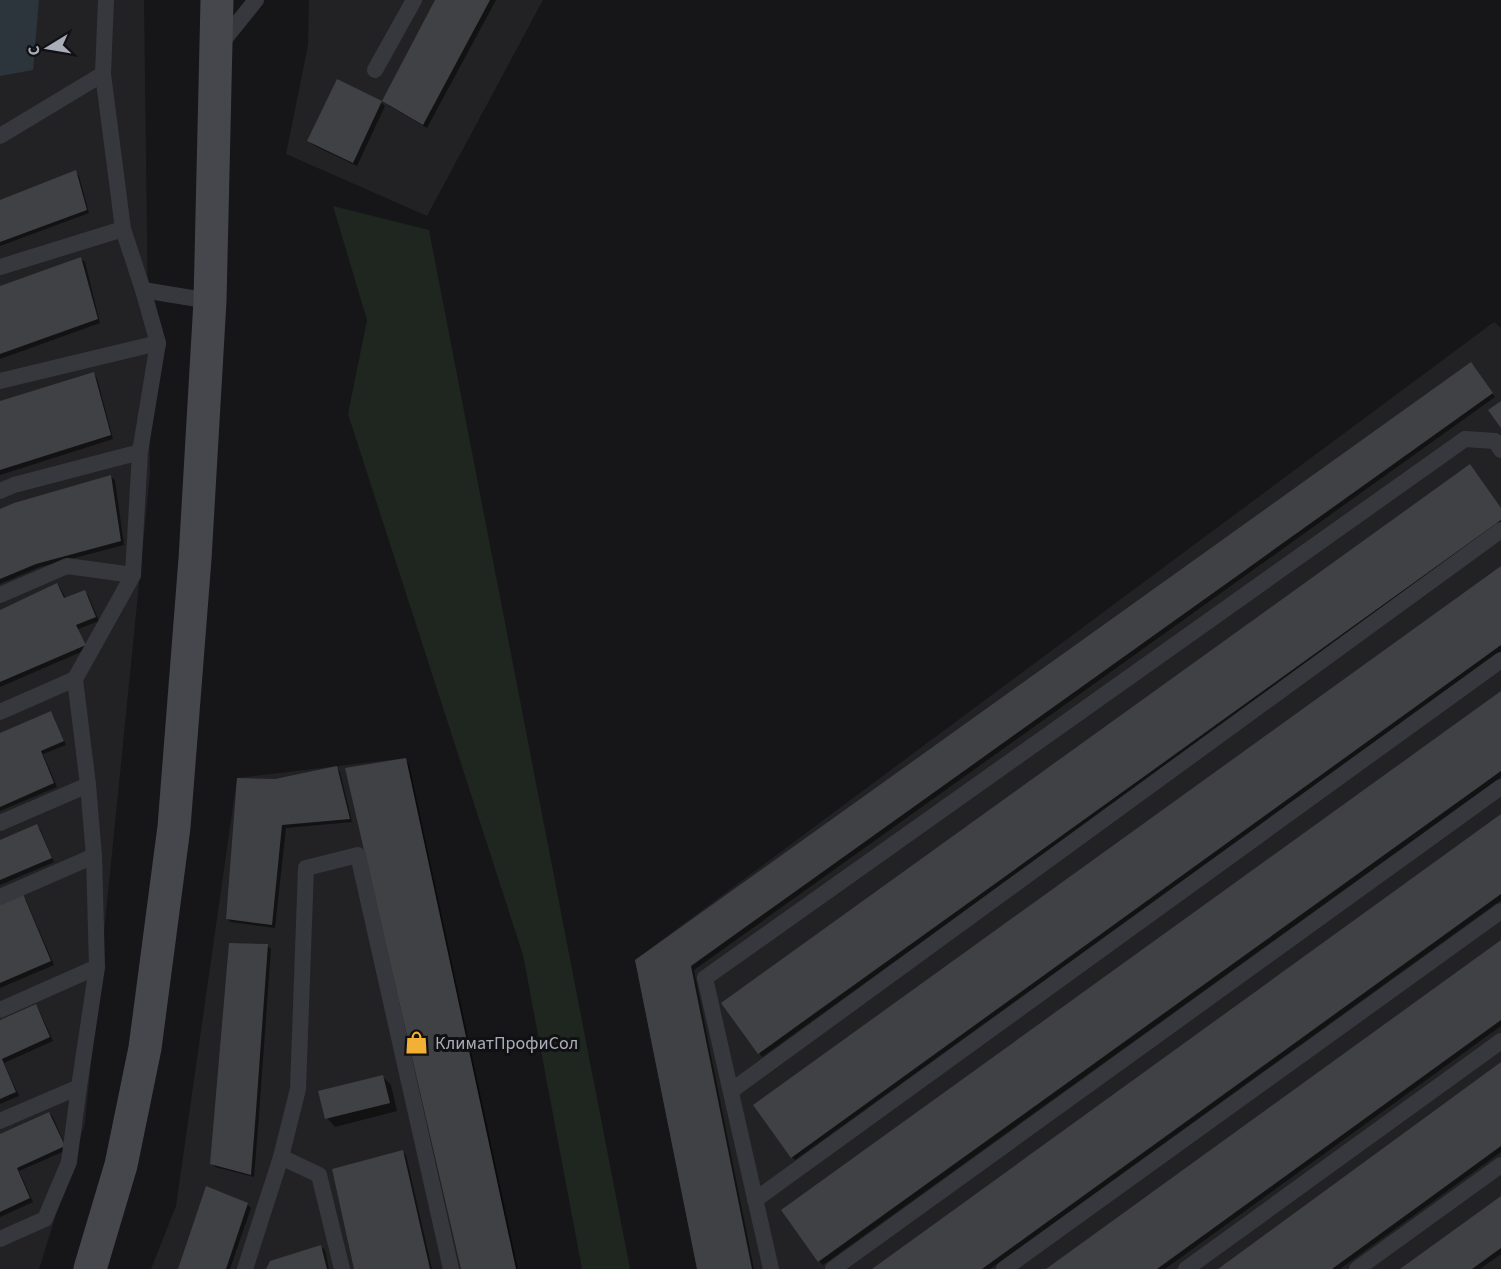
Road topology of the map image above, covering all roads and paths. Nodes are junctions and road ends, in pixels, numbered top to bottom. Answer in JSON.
{"nodes":[{"id":1,"x":106,"y":0,"type":"edge"},
{"id":2,"x":217,"y":0,"type":"edge"},
{"id":3,"x":256,"y":0,"type":"edge"},
{"id":4,"x":414,"y":0,"type":"edge"},
{"id":5,"x":216,"y":49,"type":"junction"},
{"id":6,"x":375,"y":70,"type":"dead end"},
{"id":7,"x":103,"y":74,"type":"junction"},
{"id":8,"x":0,"y":119,"type":"edge"},
{"id":9,"x":18,"y":125,"type":"junction"},
{"id":10,"x":0,"y":136,"type":"edge"},
{"id":11,"x":123,"y":229,"type":"junction"},
{"id":12,"x":0,"y":267,"type":"edge"},
{"id":13,"x":143,"y":290,"type":"junction"},
{"id":14,"x":210,"y":301,"type":"junction"},
{"id":15,"x":158,"y":343,"type":"junction"},
{"id":16,"x":0,"y":381,"type":"edge"},
{"id":17,"x":1501,"y":450,"type":"edge"},
{"id":18,"x":140,"y":452,"type":"junction"},
{"id":19,"x":0,"y":491,"type":"edge"},
{"id":20,"x":1501,"y":530,"type":"edge"},
{"id":21,"x":133,"y":575,"type":"junction"},
{"id":22,"x":0,"y":595,"type":"edge"},
{"id":23,"x":1501,"y":660,"type":"edge"},
{"id":24,"x":75,"y":679,"type":"junction"},
{"id":25,"x":0,"y":712,"type":"edge"},
{"id":26,"x":88,"y":785,"type":"junction"},
{"id":27,"x":1501,"y":787,"type":"edge"},
{"id":28,"x":0,"y":823,"type":"edge"},
{"id":29,"x":94,"y":856,"type":"junction"},
{"id":30,"x":0,"y":897,"type":"edge"},
{"id":31,"x":1501,"y":911,"type":"edge"},
{"id":32,"x":97,"y":967,"type":"junction"},
{"id":33,"x":0,"y":1010,"type":"edge"},
{"id":34,"x":1501,"y":1041,"type":"edge"},
{"id":35,"x":79,"y":1087,"type":"junction"},
{"id":36,"x":731,"y":1091,"type":"junction"},
{"id":37,"x":0,"y":1121,"type":"edge"},
{"id":38,"x":281,"y":1157,"type":"junction"},
{"id":39,"x":1501,"y":1165,"type":"edge"},
{"id":40,"x":756,"y":1200,"type":"junction"},
{"id":41,"x":0,"y":1239,"type":"edge"},
{"id":42,"x":90,"y":1269,"type":"edge"},
{"id":43,"x":245,"y":1269,"type":"edge"},
{"id":44,"x":342,"y":1269,"type":"edge"},
{"id":45,"x":451,"y":1269,"type":"edge"},
{"id":46,"x":771,"y":1269,"type":"edge"},
{"id":47,"x":833,"y":1269,"type":"edge"},
{"id":48,"x":1004,"y":1269,"type":"edge"},
{"id":49,"x":1186,"y":1269,"type":"edge"},
{"id":50,"x":1358,"y":1269,"type":"edge"}],
"edges":[{"from":1,"to":7,"type":"lane"},
{"from":2,"to":5,"type":"main road"},
{"from":3,"to":5,"type":"lane"},
{"from":4,"to":6,"type":"lane"},
{"from":5,"to":14,"type":"main road"},
{"from":7,"to":9,"type":"lane"},
{"from":7,"to":11,"type":"lane"},
{"from":8,"to":9,"type":"lane"},
{"from":9,"to":10,"type":"lane"},
{"from":11,"to":12,"type":"lane"},
{"from":11,"to":13,"type":"lane"},
{"from":13,"to":14,"type":"lane"},
{"from":13,"to":15,"type":"lane"},
{"from":14,"to":42,"type":"main road"},
{"from":15,"to":16,"type":"lane"},
{"from":15,"to":18,"type":"lane"},
{"from":17,"to":36,"type":"lane"},
{"from":18,"to":19,"type":"lane"},
{"from":18,"to":21,"type":"lane"},
{"from":20,"to":36,"type":"lane"},
{"from":21,"to":22,"type":"lane"},
{"from":21,"to":24,"type":"lane"},
{"from":23,"to":40,"type":"lane"},
{"from":24,"to":25,"type":"lane"},
{"from":24,"to":26,"type":"lane"},
{"from":26,"to":28,"type":"lane"},
{"from":26,"to":29,"type":"lane"},
{"from":27,"to":47,"type":"lane"},
{"from":29,"to":30,"type":"lane"},
{"from":29,"to":32,"type":"lane"},
{"from":31,"to":48,"type":"lane"},
{"from":32,"to":33,"type":"lane"},
{"from":32,"to":35,"type":"lane"},
{"from":34,"to":49,"type":"lane"},
{"from":35,"to":37,"type":"lane"},
{"from":35,"to":41,"type":"lane"},
{"from":36,"to":40,"type":"lane"},
{"from":38,"to":43,"type":"lane"},
{"from":38,"to":44,"type":"lane"},
{"from":38,"to":45,"type":"lane"},
{"from":39,"to":50,"type":"lane"},
{"from":40,"to":46,"type":"lane"}]}
